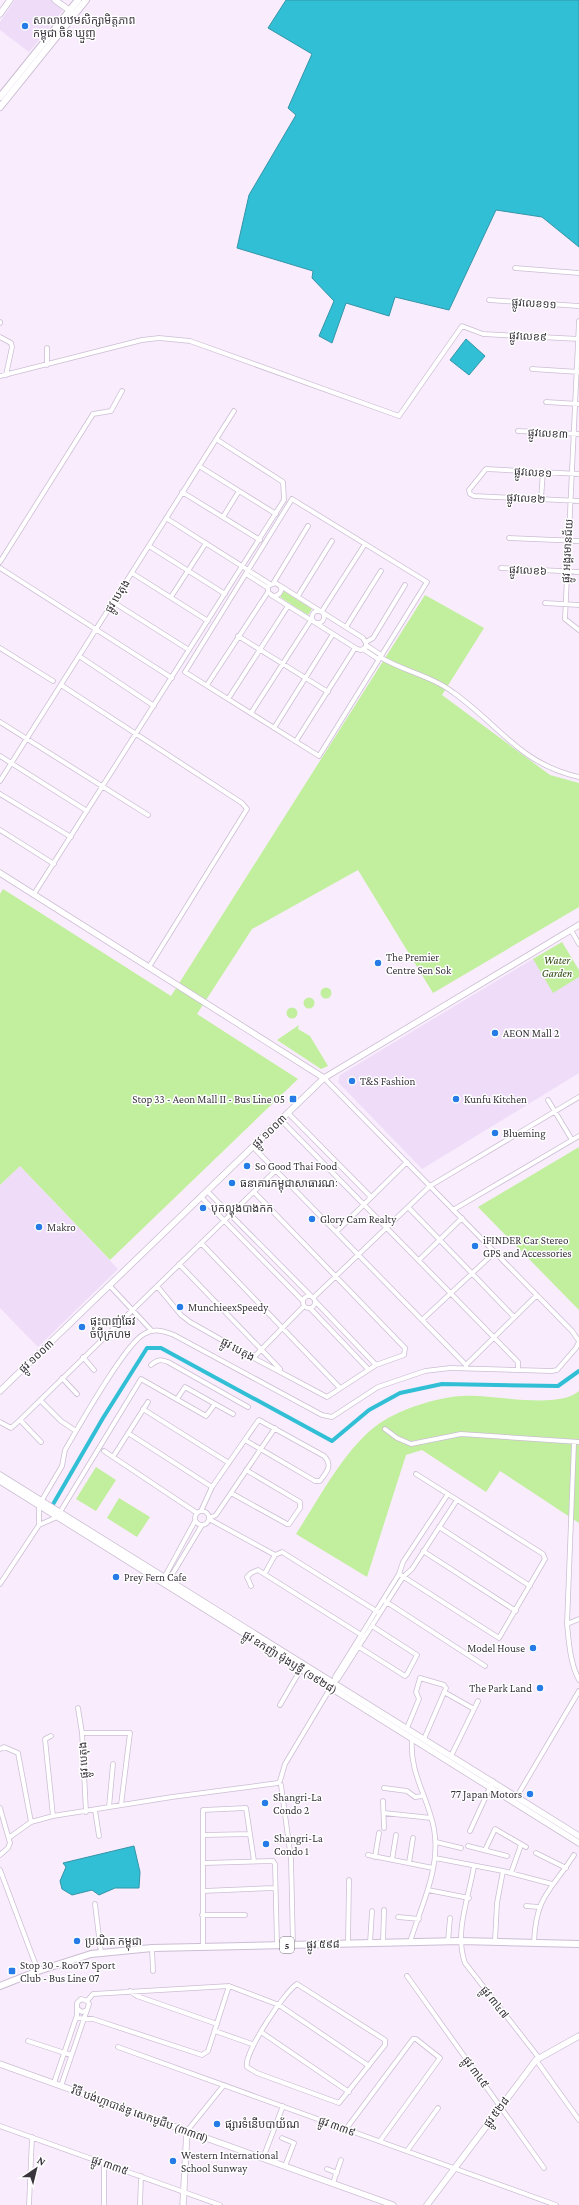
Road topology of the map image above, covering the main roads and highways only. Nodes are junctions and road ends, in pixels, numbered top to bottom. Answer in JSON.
{"nodes":[{"id":1,"x":10,"y":0,"type":"edge"},
{"id":2,"x":55,"y":0,"type":"edge"},
{"id":3,"x":78,"y":0,"type":"edge"},
{"id":4,"x":86,"y":0,"type":"edge"},
{"id":5,"x":72,"y":12,"type":"junction"},
{"id":6,"x":0,"y":14,"type":"edge"},
{"id":7,"x":12,"y":86,"type":"junction"},
{"id":8,"x":0,"y":97,"type":"edge"},
{"id":9,"x":0,"y":107,"type":"edge"},
{"id":10,"x":0,"y":873,"type":"edge"},
{"id":11,"x":579,"y":925,"type":"edge"},
{"id":12,"x":324,"y":1078,"type":"junction"},
{"id":13,"x":0,"y":1391,"type":"edge"},
{"id":14,"x":0,"y":1475,"type":"edge"},
{"id":15,"x":0,"y":1481,"type":"edge"},
{"id":16,"x":42,"y":1504,"type":"junction"},
{"id":17,"x":165,"y":1581,"type":"junction"},
{"id":18,"x":332,"y":1685,"type":"junction"},
{"id":19,"x":413,"y":1735,"type":"junction"},
{"id":20,"x":515,"y":1799,"type":"junction"},
{"id":21,"x":578,"y":1839,"type":"edge"},
{"id":22,"x":579,"y":1944,"type":"edge"},
{"id":23,"x":0,"y":1986,"type":"edge"},
{"id":24,"x":579,"y":2036,"type":"edge"},
{"id":25,"x":0,"y":2064,"type":"edge"},
{"id":26,"x":187,"y":2131,"type":"junction"},
{"id":27,"x":183,"y":2205,"type":"edge"},
{"id":28,"x":393,"y":2205,"type":"edge"},
{"id":29,"x":427,"y":2205,"type":"edge"}],
"edges":[{"from":1,"to":6,"type":"main road"},
{"from":2,"to":5,"type":"main road"},
{"from":3,"to":5,"type":"main road"},
{"from":4,"to":5,"type":"main road"},
{"from":5,"to":7,"type":"main road"},
{"from":7,"to":8,"type":"main road"},
{"from":7,"to":9,"type":"main road"},
{"from":10,"to":12,"type":"main road"},
{"from":11,"to":12,"type":"main road","name":"ផ្លូវ ១០០៣"},
{"from":12,"to":13,"type":"main road","name":"ផ្លូវ ១០០៣"},
{"from":14,"to":16,"type":"main road","name":"ផ្លូវ ឧកញ៉ា ម៉ុងឫទ្ធី (១៩២៨)"},
{"from":15,"to":16,"type":"main road","name":"ផ្លូវ ឧកញ៉ា ម៉ុងឫទ្ធី (១៩២៨)"},
{"from":16,"to":17,"type":"main road","name":"ផ្លូវ ឧកញ៉ា ម៉ុងឫទ្ធី (១៩២៨)"},
{"from":17,"to":18,"type":"main road","name":"ផ្លូវ ឧកញ៉ា ម៉ុងឫទ្ធី (១៩២៨)"},
{"from":17,"to":18,"type":"main road","name":"ផ្លូវ ឧកញ៉ា ម៉ុងឫទ្ធី (១៩២៨)"},
{"from":18,"to":19,"type":"main road","name":"ផ្លូវ ឧកញ៉ា ម៉ុងឫទ្ធី (១៩២៨)"},
{"from":18,"to":19,"type":"main road","name":"ផ្លូវ ឧកញ៉ា ម៉ុងឫទ្ធី (១៩២៨)"},
{"from":19,"to":20,"type":"main road","name":"ផ្លូវ ឧកញ៉ា ម៉ុងឫទ្ធី (១៩២៨)"},
{"from":19,"to":20,"type":"main road","name":"ផ្លូវ ឧកញ៉ា ម៉ុងឫទ្ធី (១៩២៨)"},
{"from":20,"to":21,"type":"main road","name":"ផ្លូវ ឧកញ៉ា ម៉ុងឫទ្ធី (១៩២៨)"},
{"from":22,"to":23,"type":"main road","name":"ផ្លូវ ៥៩៨","number":"5"},
{"from":24,"to":29,"type":"main road","name":"ផ្លូវ ៥២៨"},
{"from":25,"to":26,"type":"main road","name":"វិថី បង់ហ្គាបាន់ឌូ សេកមូជីប (៣៣៧)"},
{"from":26,"to":27,"type":"main road"},
{"from":26,"to":28,"type":"main road","name":"វិថី បង់ហ្គាបាន់ឌូ សេកមូជីប (៣៣៧)"}]}
